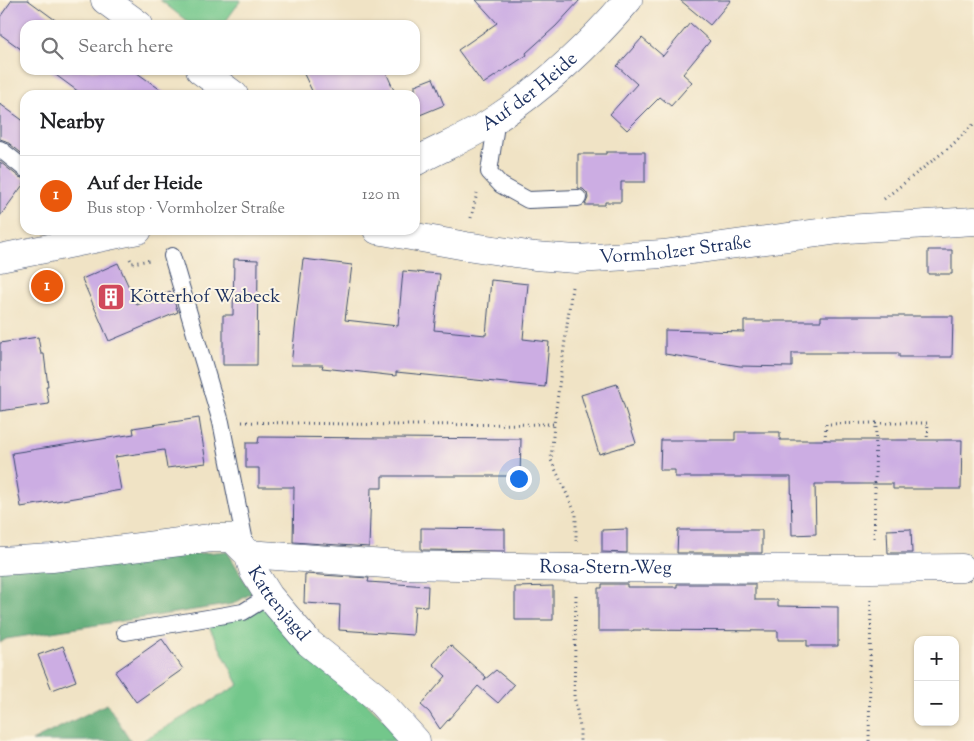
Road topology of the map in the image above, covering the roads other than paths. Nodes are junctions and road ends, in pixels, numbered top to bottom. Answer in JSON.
{"nodes":[{"id":1,"x":105,"y":0,"type":"edge"},
{"id":2,"x":628,"y":0,"type":"edge"},
{"id":3,"x":132,"y":20,"type":"edge"},
{"id":4,"x":207,"y":75,"type":"edge"},
{"id":5,"x":227,"y":90,"type":"edge"},
{"id":6,"x":497,"y":118,"type":"junction"},
{"id":7,"x":0,"y":149,"type":"edge"},
{"id":8,"x":420,"y":159,"type":"edge"},
{"id":9,"x":20,"y":165,"type":"edge"},
{"id":10,"x":578,"y":198,"type":"dead end"},
{"id":11,"x":974,"y":221,"type":"edge"},
{"id":12,"x":113,"y":235,"type":"edge"},
{"id":13,"x":408,"y":235,"type":"edge"},
{"id":14,"x":172,"y":256,"type":"dead end"},
{"id":15,"x":0,"y":258,"type":"edge"},
{"id":16,"x":248,"y":554,"type":"junction"},
{"id":17,"x":0,"y":561,"type":"edge"},
{"id":18,"x":962,"y":568,"type":"dead end"},
{"id":19,"x":269,"y":596,"type":"junction"},
{"id":20,"x":125,"y":632,"type":"dead end"},
{"id":21,"x":416,"y":741,"type":"edge"}],
"edges":[{"from":1,"to":3,"type":"street"},
{"from":2,"to":6,"type":"street","name":"Auf der Heide"},
{"from":4,"to":5,"type":"street"},
{"from":6,"to":8,"type":"street","name":"Auf der Heide"},
{"from":6,"to":10,"type":"lane"},
{"from":7,"to":9,"type":"lane"},
{"from":11,"to":13,"type":"street","name":"Vormholzer Straße"},
{"from":12,"to":15,"type":"street"},
{"from":14,"to":16,"type":"lane"},
{"from":16,"to":17,"type":"street","name":"Kattenjagd"},
{"from":16,"to":18,"type":"street","name":"Rosa-Stern-Weg"},
{"from":16,"to":19,"type":"street","name":"Kattenjagd"},
{"from":19,"to":20,"type":"lane"},
{"from":19,"to":21,"type":"street","name":"Kattenjagd"}]}
